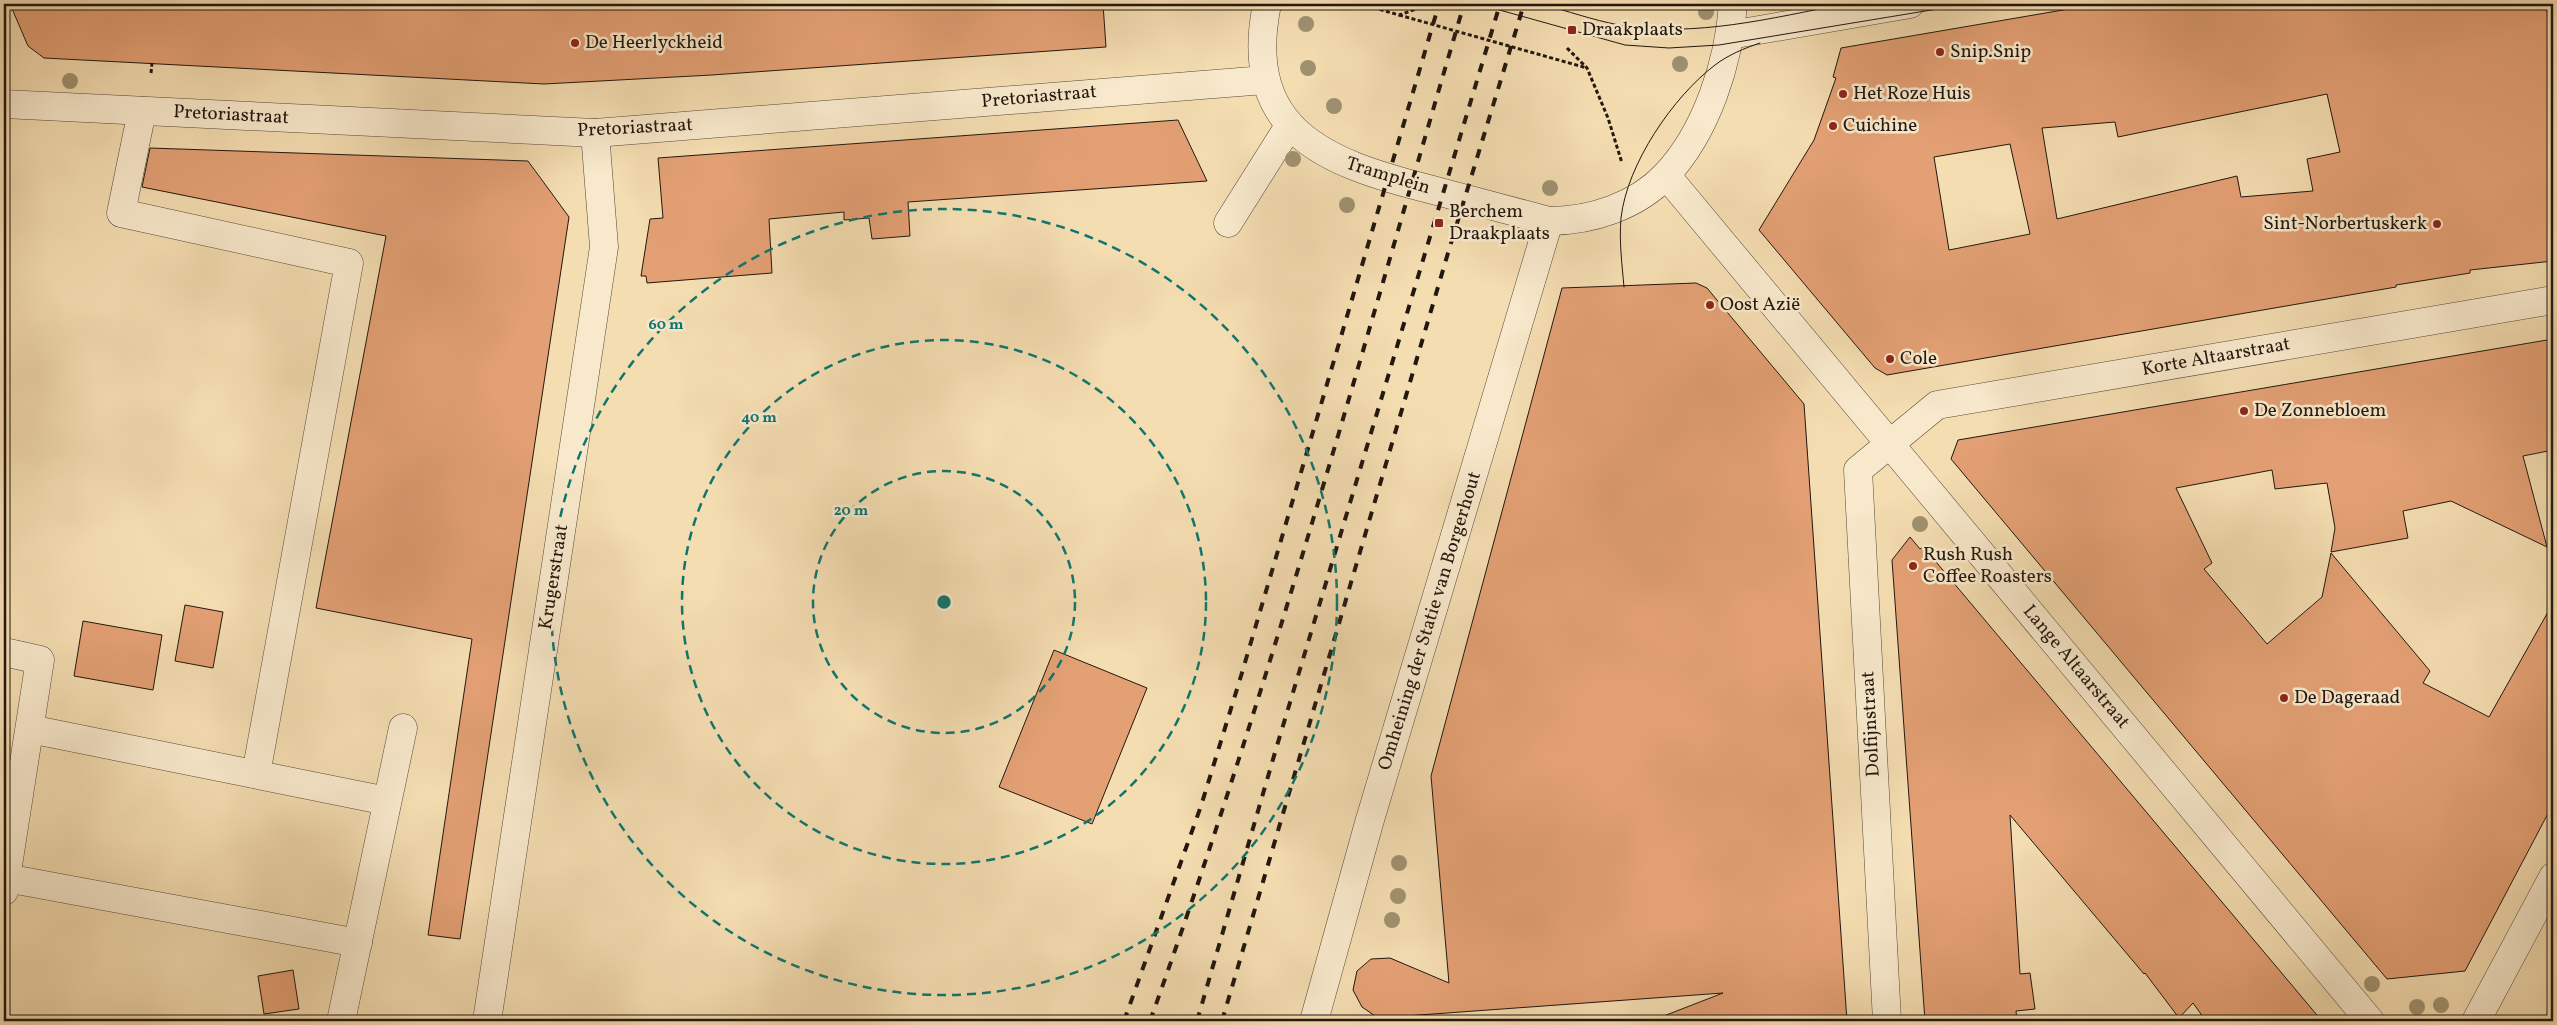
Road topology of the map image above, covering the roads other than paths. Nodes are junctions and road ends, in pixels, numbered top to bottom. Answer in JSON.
{"nodes":[{"id":1,"x":1267,"y":4,"type":"edge"},
{"id":2,"x":1734,"y":4,"type":"edge"},
{"id":3,"x":1910,"y":4,"type":"edge"},
{"id":4,"x":1730,"y":35,"type":"junction"},
{"id":5,"x":1266,"y":80,"type":"junction"},
{"id":6,"x":4,"y":104,"type":"edge"},
{"id":7,"x":142,"y":111,"type":"junction"},
{"id":8,"x":1289,"y":126,"type":"junction"},
{"id":9,"x":595,"y":133,"type":"junction"},
{"id":10,"x":1666,"y":175,"type":"junction"},
{"id":11,"x":1549,"y":221,"type":"junction"},
{"id":12,"x":1228,"y":223,"type":"dead end"},
{"id":13,"x":2553,"y":300,"type":"edge"},
{"id":14,"x":1891,"y":443,"type":"junction"},
{"id":15,"x":4,"y":652,"type":"edge"},
{"id":16,"x":403,"y":728,"type":"dead end"},
{"id":17,"x":30,"y":729,"type":"junction"},
{"id":18,"x":256,"y":774,"type":"junction"},
{"id":19,"x":387,"y":801,"type":"junction"},
{"id":20,"x":2553,"y":877,"type":"edge"},
{"id":21,"x":5,"y":884,"type":"edge"},
{"id":22,"x":358,"y":942,"type":"junction"},
{"id":23,"x":341,"y":1021,"type":"edge"},
{"id":24,"x":487,"y":1021,"type":"edge"},
{"id":25,"x":1314,"y":1021,"type":"edge"},
{"id":26,"x":1887,"y":1021,"type":"edge"},
{"id":27,"x":2370,"y":1021,"type":"edge"},
{"id":28,"x":2476,"y":1021,"type":"edge"}],
"edges":[{"from":1,"to":5,"type":"street","name":"Tramplein"},
{"from":2,"to":4,"type":"street"},
{"from":3,"to":4,"type":"street"},
{"from":4,"to":10,"type":"street"},
{"from":5,"to":8,"type":"street","name":"Tramplein"},
{"from":5,"to":9,"type":"street","name":"Pretoriastraat"},
{"from":6,"to":7,"type":"street","name":"Pretoriastraat"},
{"from":7,"to":9,"type":"street","name":"Pretoriastraat"},
{"from":7,"to":18,"type":"street"},
{"from":8,"to":11,"type":"street","name":"Tramplein"},
{"from":8,"to":12,"type":"street"},
{"from":9,"to":24,"type":"street","name":"Krugerstraat"},
{"from":10,"to":11,"type":"street"},
{"from":10,"to":14,"type":"street","name":"Lange Altaarstraat"},
{"from":11,"to":25,"type":"street","name":"Omheining der Statie van Borgerhout"},
{"from":13,"to":14,"type":"street","name":"Korte Altaarstraat"},
{"from":14,"to":26,"type":"street","name":"Dolfijnstraat"},
{"from":14,"to":27,"type":"street","name":"Lange Altaarstraat"},
{"from":15,"to":17,"type":"street"},
{"from":16,"to":19,"type":"street"},
{"from":17,"to":18,"type":"street"},
{"from":17,"to":21,"type":"street"},
{"from":18,"to":19,"type":"street"},
{"from":19,"to":22,"type":"street"},
{"from":20,"to":28,"type":"street"},
{"from":21,"to":22,"type":"street"},
{"from":22,"to":23,"type":"street"}]}
